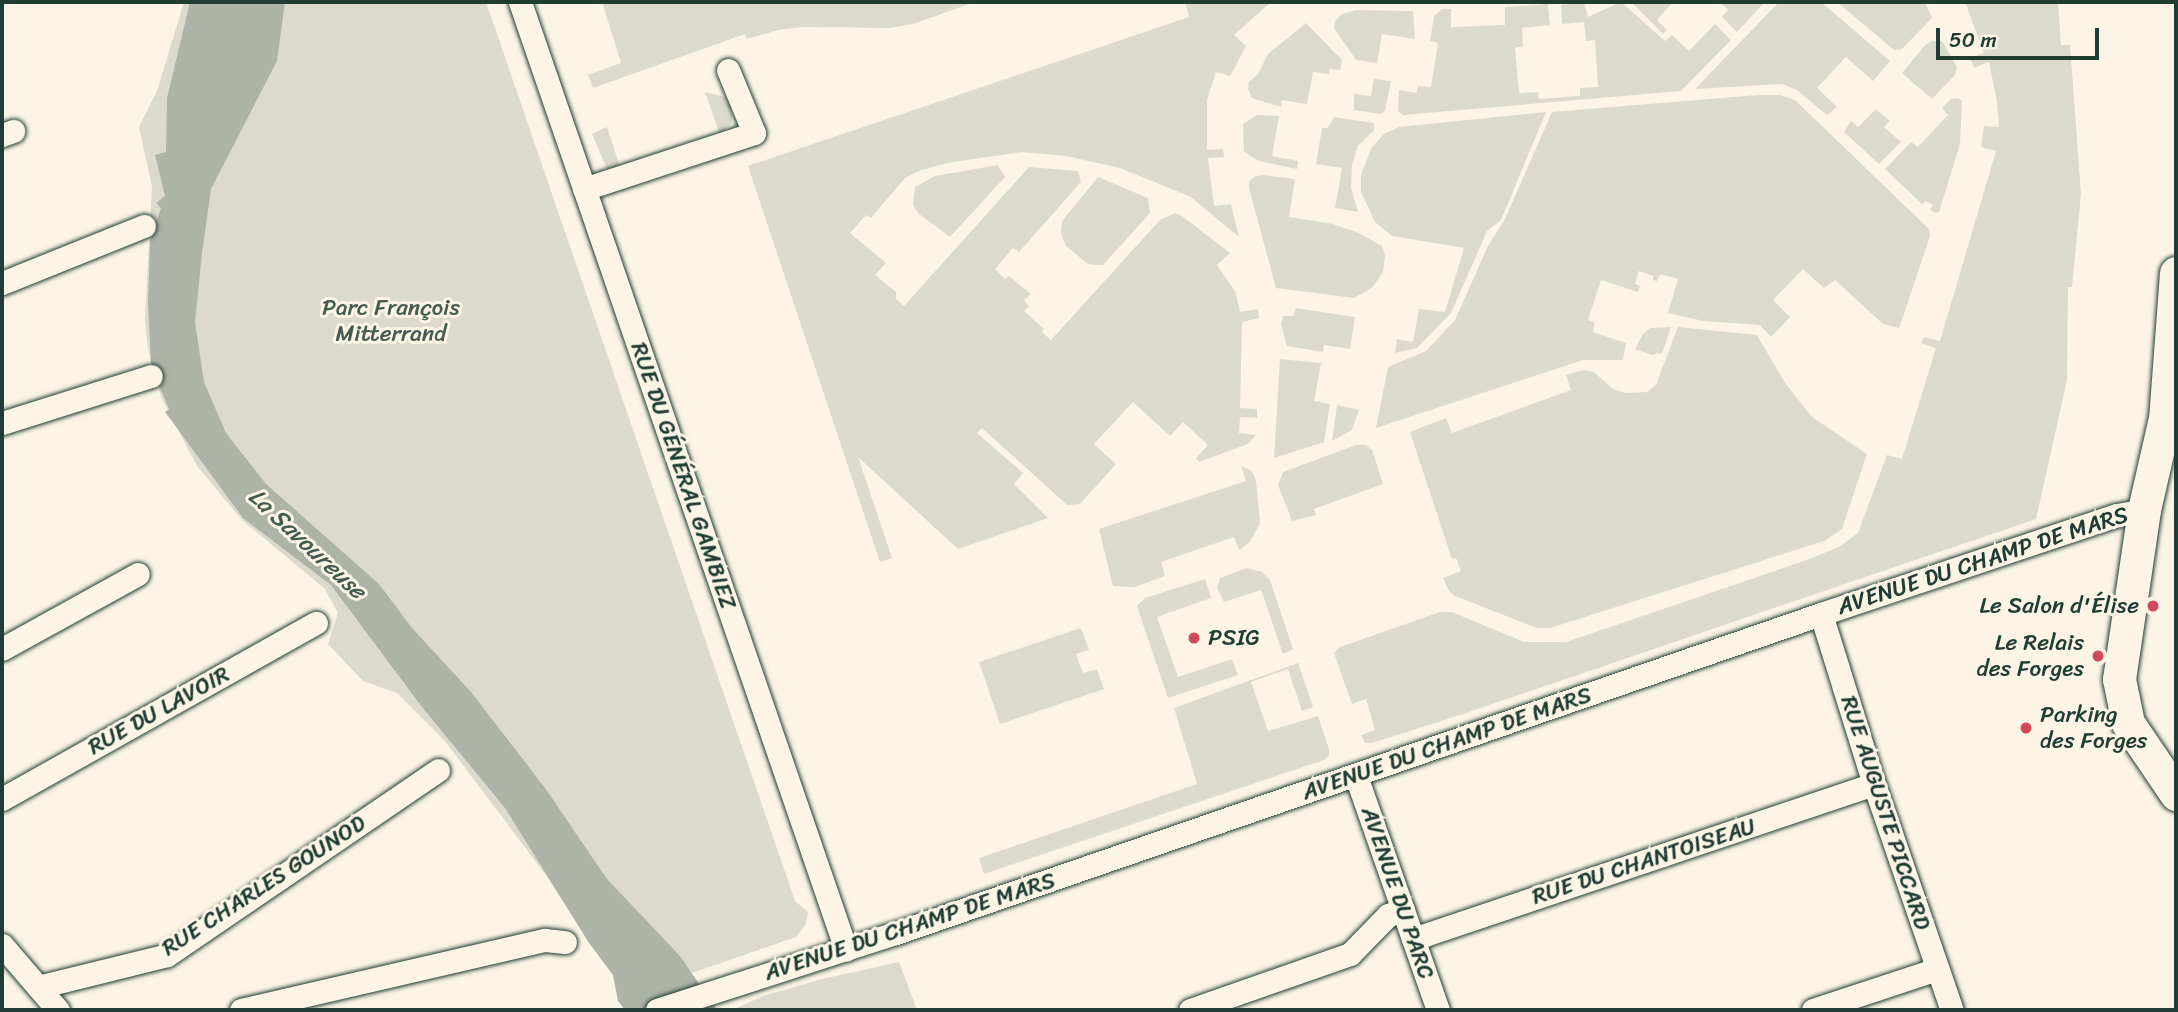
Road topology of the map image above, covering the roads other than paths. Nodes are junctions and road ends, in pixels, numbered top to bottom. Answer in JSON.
{"nodes":[{"id":1,"x":520,"y":2,"type":"edge"},
{"id":2,"x":728,"y":70,"type":"dead end"},
{"id":3,"x":584,"y":189,"type":"junction"},
{"id":4,"x":144,"y":226,"type":"dead end"},
{"id":5,"x":2176,"y":273,"type":"edge"},
{"id":6,"x":2,"y":283,"type":"edge"},
{"id":7,"x":151,"y":376,"type":"dead end"},
{"id":8,"x":2171,"y":419,"type":"edge"},
{"id":9,"x":2,"y":423,"type":"edge"},
{"id":10,"x":2144,"y":510,"type":"junction"},
{"id":11,"x":138,"y":574,"type":"dead end"},
{"id":12,"x":1821,"y":614,"type":"junction"},
{"id":13,"x":316,"y":623,"type":"dead end"},
{"id":14,"x":2,"y":649,"type":"edge"},
{"id":15,"x":438,"y":770,"type":"dead end"},
{"id":16,"x":1356,"y":776,"type":"junction"},
{"id":17,"x":1874,"y":785,"type":"junction"},
{"id":18,"x":2176,"y":794,"type":"edge"},
{"id":19,"x":2,"y":799,"type":"edge"},
{"id":20,"x":1403,"y":910,"type":"junction"},
{"id":21,"x":1413,"y":939,"type":"junction"},
{"id":22,"x":565,"y":942,"type":"dead end"},
{"id":23,"x":2,"y":945,"type":"edge"},
{"id":24,"x":846,"y":950,"type":"junction"},
{"id":25,"x":1937,"y":969,"type":"junction"},
{"id":26,"x":38,"y":987,"type":"junction"},
{"id":27,"x":58,"y":1010,"type":"edge"},
{"id":28,"x":241,"y":1010,"type":"edge"},
{"id":29,"x":657,"y":1010,"type":"edge"},
{"id":30,"x":1189,"y":1010,"type":"edge"},
{"id":31,"x":1438,"y":1010,"type":"edge"},
{"id":32,"x":1813,"y":1010,"type":"edge"},
{"id":33,"x":1952,"y":1010,"type":"edge"}],
"edges":[{"from":1,"to":3,"type":"street","name":"RUE DU GÉNÉRAL GAMBIEZ"},
{"from":2,"to":3,"type":"street"},
{"from":3,"to":24,"type":"street","name":"RUE DU GÉNÉRAL GAMBIEZ"},
{"from":4,"to":6,"type":"street"},
{"from":5,"to":8,"type":"main road"},
{"from":7,"to":9,"type":"street"},
{"from":8,"to":10,"type":"main road"},
{"from":10,"to":12,"type":"street","name":"AVENUE DU CHAMP DE MARS"},
{"from":10,"to":18,"type":"main road"},
{"from":11,"to":14,"type":"street"},
{"from":12,"to":16,"type":"street","name":"AVENUE DU CHAMP DE MARS"},
{"from":12,"to":17,"type":"street","name":"RUE AUGUSTE PICCARD"},
{"from":13,"to":19,"type":"street","name":"RUE DU LAVOIR"},
{"from":15,"to":26,"type":"street","name":"RUE CHARLES GOUNOD"},
{"from":16,"to":20,"type":"street","name":"AVENUE DU PARC"},
{"from":16,"to":24,"type":"street","name":"AVENUE DU CHAMP DE MARS"},
{"from":17,"to":21,"type":"street","name":"RUE DU CHANTOISEAU"},
{"from":17,"to":25,"type":"street","name":"RUE AUGUSTE PICCARD"},
{"from":20,"to":21,"type":"street","name":"AVENUE DU PARC"},
{"from":20,"to":30,"type":"street"},
{"from":21,"to":31,"type":"street","name":"AVENUE DU PARC"},
{"from":22,"to":28,"type":"street"},
{"from":23,"to":26,"type":"street"},
{"from":24,"to":29,"type":"street","name":"AVENUE DU CHAMP DE MARS"},
{"from":25,"to":32,"type":"street"},
{"from":25,"to":33,"type":"street","name":"RUE AUGUSTE PICCARD"},
{"from":26,"to":27,"type":"street"}]}
